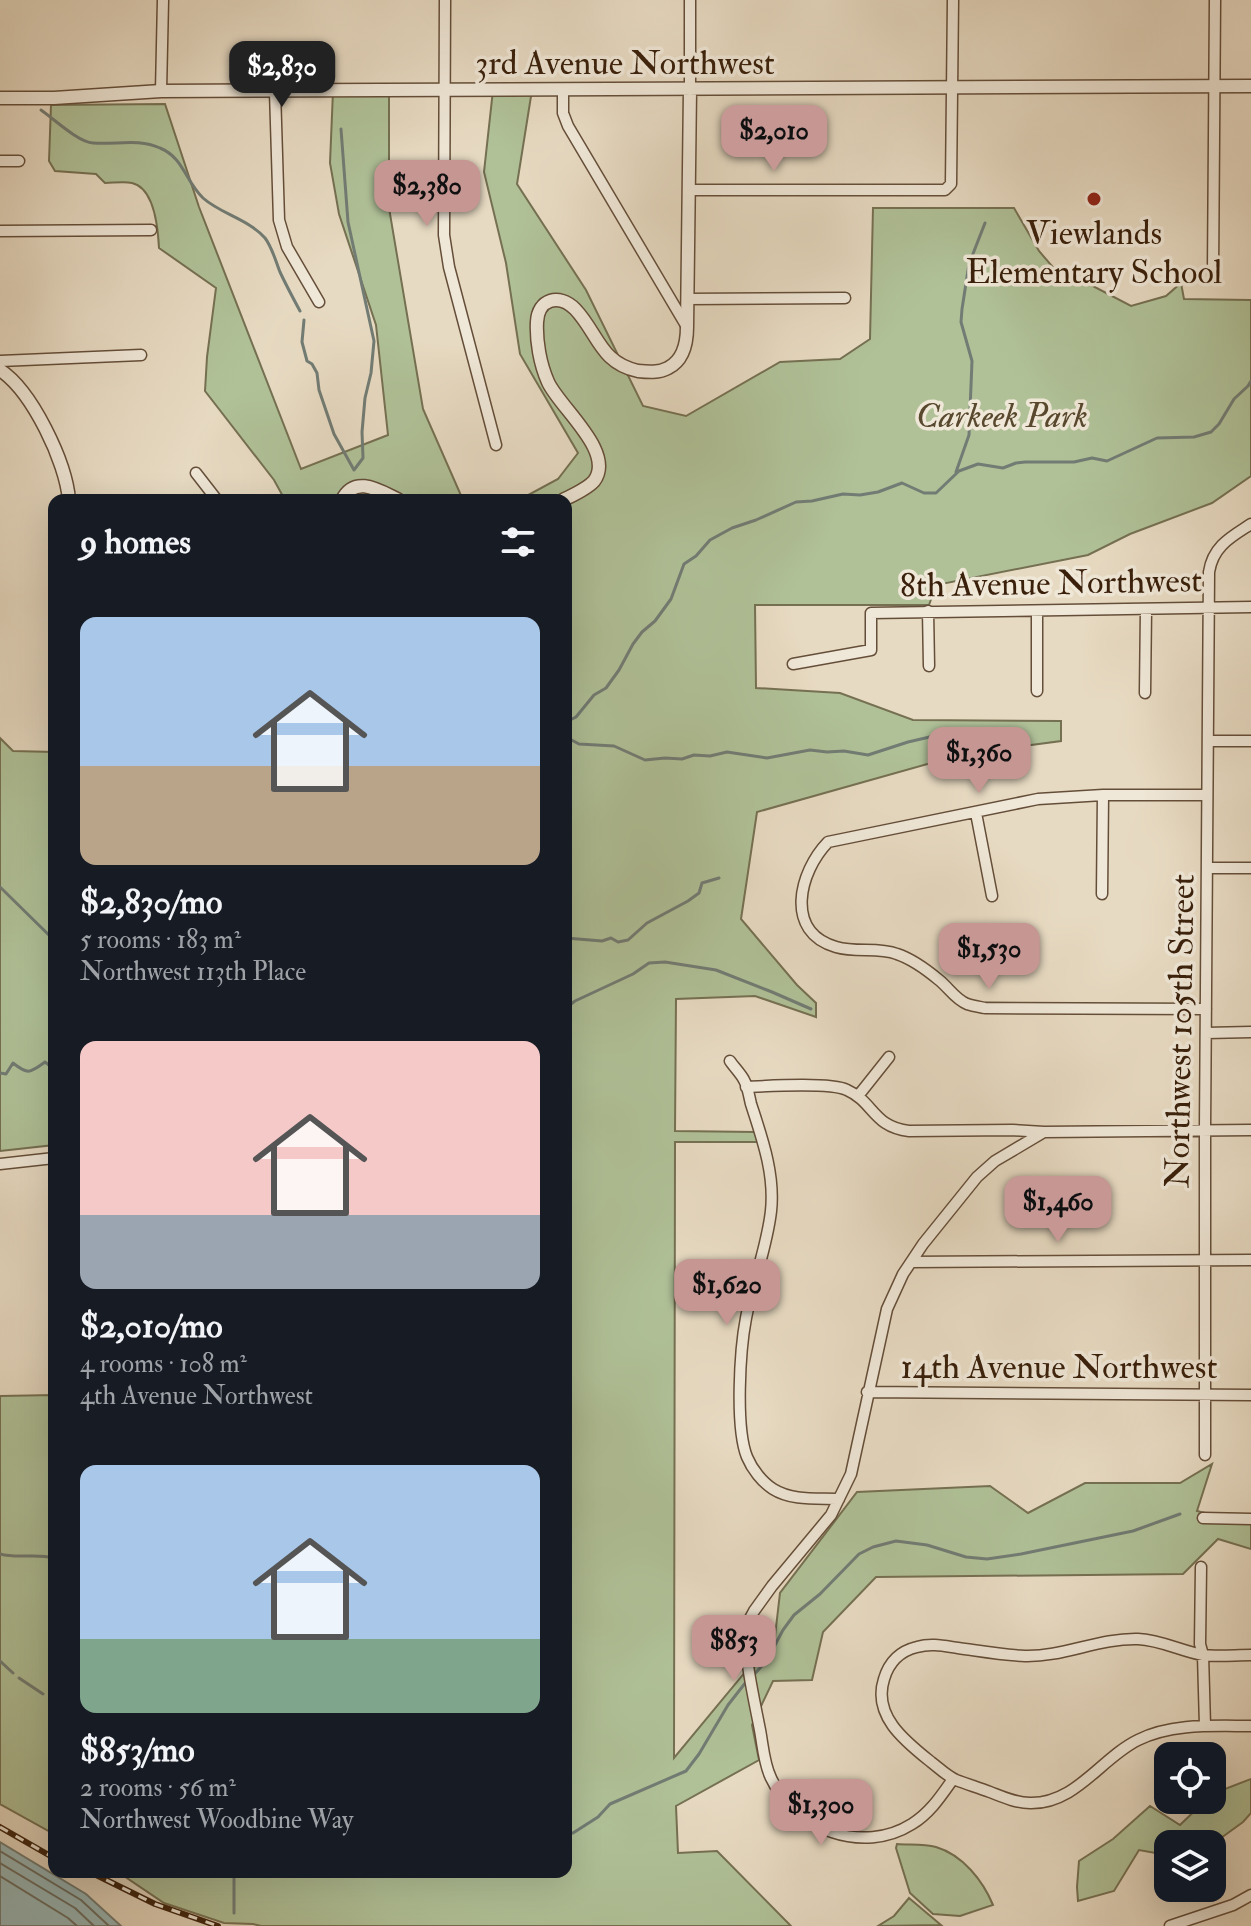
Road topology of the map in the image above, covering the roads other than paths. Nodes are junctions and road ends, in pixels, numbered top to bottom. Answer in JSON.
{"nodes":[{"id":1,"x":163,"y":0,"type":"edge"},
{"id":2,"x":445,"y":0,"type":"edge"},
{"id":3,"x":690,"y":0,"type":"edge"},
{"id":4,"x":953,"y":0,"type":"edge"},
{"id":5,"x":1215,"y":0,"type":"edge"},
{"id":6,"x":1214,"y":86,"type":"junction"},
{"id":7,"x":1251,"y":86,"type":"edge"},
{"id":8,"x":952,"y":89,"type":"junction"},
{"id":9,"x":444,"y":90,"type":"junction"},
{"id":10,"x":563,"y":90,"type":"junction"},
{"id":11,"x":690,"y":90,"type":"junction"},
{"id":12,"x":161,"y":91,"type":"junction"},
{"id":13,"x":275,"y":91,"type":"junction"},
{"id":14,"x":0,"y":98,"type":"edge"},
{"id":15,"x":0,"y":161,"type":"edge"},
{"id":16,"x":19,"y":161,"type":"dead end"},
{"id":17,"x":689,"y":190,"type":"junction"},
{"id":18,"x":151,"y":230,"type":"dead end"},
{"id":19,"x":0,"y":231,"type":"edge"},
{"id":20,"x":1213,"y":274,"type":"dead end"},
{"id":21,"x":845,"y":298,"type":"dead end"},
{"id":22,"x":687,"y":299,"type":"junction"},
{"id":23,"x":319,"y":302,"type":"dead end"},
{"id":24,"x":687,"y":327,"type":"junction"},
{"id":25,"x":141,"y":355,"type":"dead end"},
{"id":26,"x":0,"y":361,"type":"edge"},
{"id":27,"x":0,"y":370,"type":"edge"},
{"id":28,"x":496,"y":445,"type":"dead end"},
{"id":29,"x":196,"y":473,"type":"dead end"},
{"id":30,"x":68,"y":494,"type":"edge"},
{"id":31,"x":212,"y":494,"type":"edge"},
{"id":32,"x":346,"y":494,"type":"edge"},
{"id":33,"x":386,"y":494,"type":"edge"},
{"id":34,"x":572,"y":494,"type":"edge"},
{"id":35,"x":1251,"y":524,"type":"edge"},
{"id":36,"x":1251,"y":607,"type":"edge"},
{"id":37,"x":1210,"y":608,"type":"junction"},
{"id":38,"x":1146,"y":609,"type":"junction"},
{"id":39,"x":928,"y":611,"type":"junction"},
{"id":40,"x":1037,"y":611,"type":"junction"},
{"id":41,"x":793,"y":664,"type":"dead end"},
{"id":42,"x":929,"y":666,"type":"dead end"},
{"id":43,"x":1037,"y":691,"type":"dead end"},
{"id":44,"x":1145,"y":693,"type":"dead end"},
{"id":45,"x":1208,"y":741,"type":"junction"},
{"id":46,"x":1251,"y":741,"type":"edge"},
{"id":47,"x":1103,"y":795,"type":"junction"},
{"id":48,"x":1207,"y":795,"type":"junction"},
{"id":49,"x":976,"y":813,"type":"junction"},
{"id":50,"x":1208,"y":868,"type":"junction"},
{"id":51,"x":1251,"y":868,"type":"edge"},
{"id":52,"x":1102,"y":894,"type":"dead end"},
{"id":53,"x":992,"y":896,"type":"dead end"},
{"id":54,"x":1206,"y":1009,"type":"junction"},
{"id":55,"x":1251,"y":1032,"type":"edge"},
{"id":56,"x":1206,"y":1033,"type":"junction"},
{"id":57,"x":889,"y":1057,"type":"dead end"},
{"id":58,"x":730,"y":1061,"type":"dead end"},
{"id":59,"x":746,"y":1087,"type":"junction"},
{"id":60,"x":858,"y":1096,"type":"junction"},
{"id":61,"x":1205,"y":1130,"type":"junction"},
{"id":62,"x":1251,"y":1130,"type":"edge"},
{"id":63,"x":1044,"y":1132,"type":"junction"},
{"id":64,"x":48,"y":1159,"type":"edge"},
{"id":65,"x":0,"y":1164,"type":"edge"},
{"id":66,"x":1205,"y":1260,"type":"junction"},
{"id":67,"x":1251,"y":1260,"type":"edge"},
{"id":68,"x":911,"y":1262,"type":"junction"},
{"id":69,"x":867,"y":1392,"type":"junction"},
{"id":70,"x":1205,"y":1395,"type":"junction"},
{"id":71,"x":1251,"y":1395,"type":"edge"},
{"id":72,"x":1205,"y":1455,"type":"dead end"},
{"id":73,"x":839,"y":1499,"type":"junction"},
{"id":74,"x":1203,"y":1518,"type":"dead end"},
{"id":75,"x":1251,"y":1519,"type":"edge"},
{"id":76,"x":1201,"y":1567,"type":"dead end"},
{"id":77,"x":1203,"y":1655,"type":"junction"},
{"id":78,"x":1251,"y":1655,"type":"edge"},
{"id":79,"x":1205,"y":1726,"type":"junction"},
{"id":80,"x":1251,"y":1726,"type":"edge"},
{"id":81,"x":953,"y":1779,"type":"junction"},
{"id":82,"x":1251,"y":1895,"type":"edge"},
{"id":83,"x":1170,"y":1926,"type":"edge"}],
"edges":[{"from":1,"to":12,"type":"street"},
{"from":2,"to":9,"type":"street"},
{"from":3,"to":11,"type":"street"},
{"from":4,"to":8,"type":"street"},
{"from":5,"to":6,"type":"street"},
{"from":6,"to":7,"type":"street","name":"3rd Avenue Northwest"},
{"from":6,"to":8,"type":"street","name":"3rd Avenue Northwest"},
{"from":6,"to":20,"type":"street"},
{"from":8,"to":11,"type":"street","name":"3rd Avenue Northwest"},
{"from":8,"to":17,"type":"street"},
{"from":9,"to":10,"type":"street","name":"3rd Avenue Northwest"},
{"from":9,"to":13,"type":"street","name":"3rd Avenue Northwest"},
{"from":9,"to":28,"type":"street"},
{"from":10,"to":11,"type":"street","name":"3rd Avenue Northwest"},
{"from":10,"to":24,"type":"street"},
{"from":11,"to":17,"type":"street"},
{"from":12,"to":13,"type":"street","name":"3rd Avenue Northwest"},
{"from":12,"to":14,"type":"street","name":"3rd Avenue Northwest"},
{"from":13,"to":23,"type":"street"},
{"from":15,"to":16,"type":"street"},
{"from":17,"to":22,"type":"street"},
{"from":18,"to":19,"type":"street"},
{"from":21,"to":22,"type":"street"},
{"from":22,"to":24,"type":"street"},
{"from":24,"to":34,"type":"street"},
{"from":25,"to":26,"type":"street"},
{"from":27,"to":30,"type":"street"},
{"from":29,"to":31,"type":"street"},
{"from":32,"to":33,"type":"street"},
{"from":35,"to":37,"type":"street","name":"Northwest 105th Street"},
{"from":36,"to":37,"type":"street","name":"8th Avenue Northwest"},
{"from":37,"to":38,"type":"street","name":"8th Avenue Northwest"},
{"from":37,"to":45,"type":"street","name":"Northwest 105th Street"},
{"from":38,"to":40,"type":"street","name":"8th Avenue Northwest"},
{"from":38,"to":44,"type":"street"},
{"from":39,"to":40,"type":"street","name":"8th Avenue Northwest"},
{"from":39,"to":41,"type":"street","name":"8th Avenue Northwest"},
{"from":39,"to":42,"type":"street"},
{"from":40,"to":43,"type":"street"},
{"from":45,"to":46,"type":"street"},
{"from":45,"to":48,"type":"street","name":"Northwest 105th Street"},
{"from":47,"to":48,"type":"street"},
{"from":47,"to":49,"type":"street"},
{"from":47,"to":52,"type":"street"},
{"from":48,"to":50,"type":"street","name":"Northwest 105th Street"},
{"from":49,"to":53,"type":"street"},
{"from":49,"to":54,"type":"street"},
{"from":50,"to":51,"type":"street"},
{"from":50,"to":54,"type":"street","name":"Northwest 105th Street"},
{"from":54,"to":56,"type":"street","name":"Northwest 105th Street"},
{"from":55,"to":56,"type":"street"},
{"from":56,"to":61,"type":"street","name":"Northwest 105th Street"},
{"from":57,"to":60,"type":"street"},
{"from":58,"to":59,"type":"street"},
{"from":59,"to":60,"type":"street"},
{"from":59,"to":73,"type":"street"},
{"from":60,"to":63,"type":"street"},
{"from":61,"to":62,"type":"street"},
{"from":61,"to":63,"type":"street"},
{"from":61,"to":66,"type":"street","name":"Northwest 105th Street"},
{"from":63,"to":68,"type":"street"},
{"from":64,"to":65,"type":"street"},
{"from":66,"to":67,"type":"street"},
{"from":66,"to":68,"type":"street"},
{"from":66,"to":70,"type":"street","name":"Northwest 105th Street"},
{"from":68,"to":69,"type":"street"},
{"from":69,"to":70,"type":"street","name":"14th Avenue Northwest"},
{"from":69,"to":73,"type":"street"},
{"from":70,"to":71,"type":"street","name":"14th Avenue Northwest"},
{"from":70,"to":72,"type":"street","name":"Northwest 105th Street"},
{"from":73,"to":81,"type":"street"},
{"from":74,"to":75,"type":"street"},
{"from":76,"to":77,"type":"street"},
{"from":77,"to":78,"type":"street"},
{"from":77,"to":79,"type":"street"},
{"from":77,"to":81,"type":"street"},
{"from":79,"to":80,"type":"street"},
{"from":79,"to":81,"type":"street"},
{"from":82,"to":83,"type":"street"}]}
